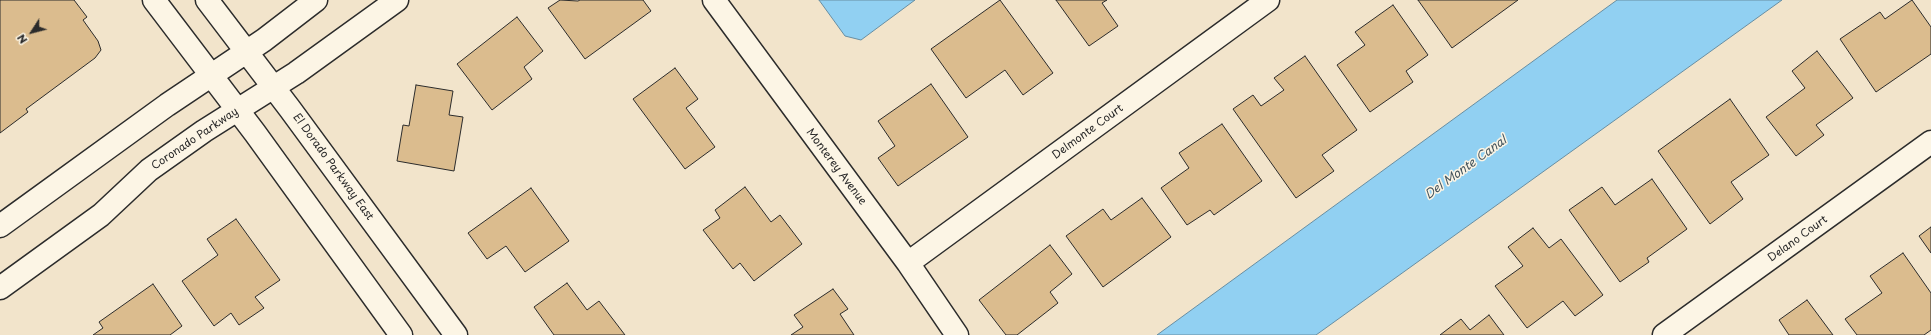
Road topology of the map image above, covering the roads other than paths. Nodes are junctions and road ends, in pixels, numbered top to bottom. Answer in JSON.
{"nodes":[{"id":1,"x":154,"y":0,"type":"edge"},
{"id":2,"x":207,"y":0,"type":"edge"},
{"id":3,"x":316,"y":0,"type":"edge"},
{"id":4,"x":397,"y":0,"type":"edge"},
{"id":5,"x":714,"y":0,"type":"edge"},
{"id":6,"x":1268,"y":0,"type":"edge"},
{"id":7,"x":246,"y":52,"type":"junction"},
{"id":8,"x":210,"y":76,"type":"junction"},
{"id":9,"x":273,"y":88,"type":"junction"},
{"id":10,"x":237,"y":110,"type":"junction"},
{"id":11,"x":1931,"y":142,"type":"edge"},
{"id":12,"x":0,"y":226,"type":"edge"},
{"id":13,"x":908,"y":263,"type":"junction"},
{"id":14,"x":0,"y":288,"type":"edge"},
{"id":15,"x":401,"y":335,"type":"edge"},
{"id":16,"x":456,"y":335,"type":"edge"},
{"id":17,"x":957,"y":335,"type":"edge"},
{"id":18,"x":1664,"y":335,"type":"edge"}],
"edges":[{"from":1,"to":8,"type":"street"},
{"from":2,"to":7,"type":"street","name":"El Dorado Parkway East"},
{"from":3,"to":7,"type":"street"},
{"from":4,"to":9,"type":"street","name":"Coronado Parkway"},
{"from":5,"to":13,"type":"street","name":"Monterey Avenue"},
{"from":6,"to":13,"type":"street","name":"Delmonte Court"},
{"from":7,"to":8,"type":"street"},
{"from":7,"to":9,"type":"street","name":"El Dorado Parkway East"},
{"from":8,"to":10,"type":"street"},
{"from":8,"to":12,"type":"street"},
{"from":9,"to":10,"type":"street","name":"Coronado Parkway"},
{"from":9,"to":16,"type":"street","name":"El Dorado Parkway East"},
{"from":10,"to":14,"type":"street","name":"Coronado Parkway"},
{"from":10,"to":15,"type":"street"},
{"from":11,"to":18,"type":"street","name":"Delano Court"},
{"from":13,"to":17,"type":"street","name":"Monterey Avenue"}]}
